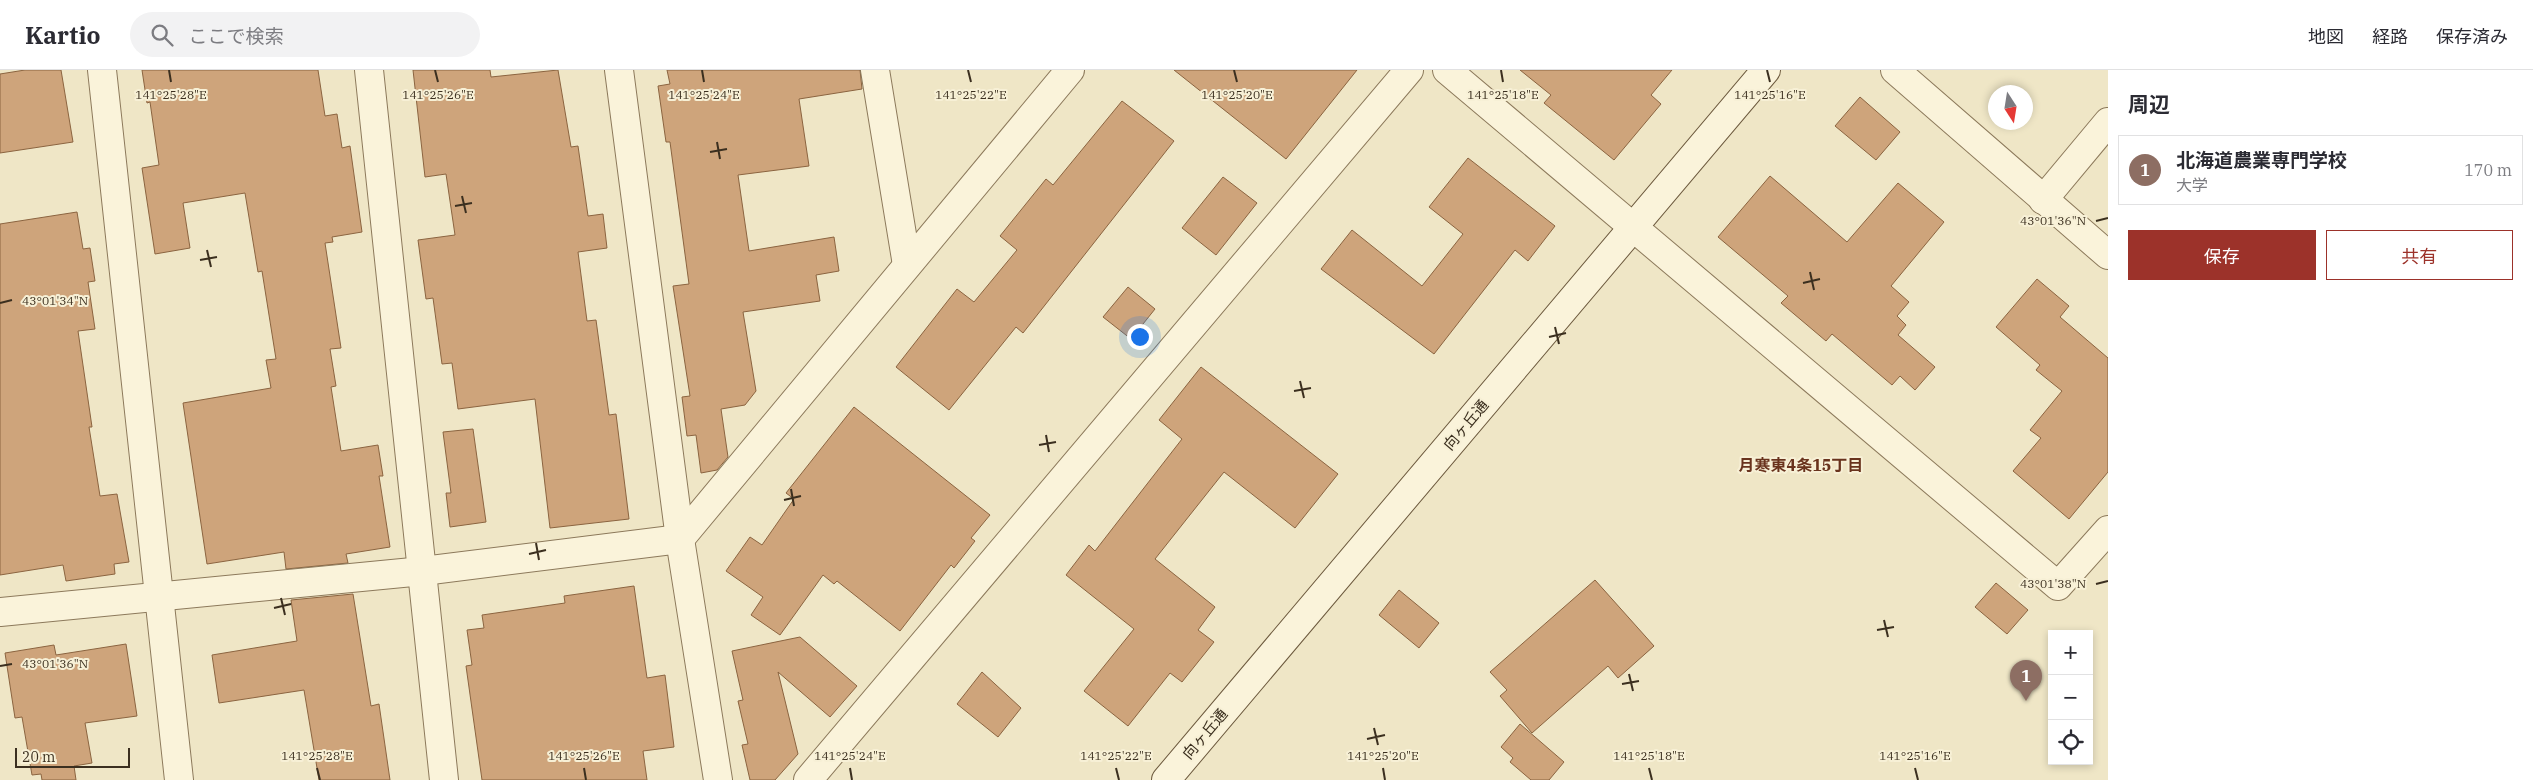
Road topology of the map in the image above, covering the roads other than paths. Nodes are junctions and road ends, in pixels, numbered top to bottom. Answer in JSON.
{"nodes":[{"id":1,"x":102,"y":70,"type":"edge"},
{"id":2,"x":369,"y":70,"type":"edge"},
{"id":3,"x":619,"y":70,"type":"edge"},
{"id":4,"x":875,"y":70,"type":"edge"},
{"id":5,"x":1070,"y":70,"type":"edge"},
{"id":6,"x":1409,"y":70,"type":"edge"},
{"id":7,"x":1447,"y":70,"type":"edge"},
{"id":8,"x":1766,"y":70,"type":"edge"},
{"id":9,"x":1896,"y":70,"type":"edge"},
{"id":10,"x":2108,"y":122,"type":"edge"},
{"id":11,"x":2042,"y":200,"type":"junction"},
{"id":12,"x":1634,"y":226,"type":"junction"},
{"id":13,"x":2108,"y":256,"type":"edge"},
{"id":14,"x":907,"y":265,"type":"junction"},
{"id":15,"x":2108,"y":530,"type":"edge"},
{"id":16,"x":680,"y":539,"type":"junction"},
{"id":17,"x":423,"y":571,"type":"junction"},
{"id":18,"x":159,"y":595,"type":"junction"},
{"id":19,"x":0,"y":612,"type":"edge"},
{"id":20,"x":179,"y":780,"type":"edge"},
{"id":21,"x":444,"y":780,"type":"edge"},
{"id":22,"x":718,"y":780,"type":"edge"},
{"id":23,"x":808,"y":780,"type":"edge"},
{"id":24,"x":1166,"y":780,"type":"edge"}],
"edges":[{"from":1,"to":18,"type":"street"},
{"from":2,"to":17,"type":"street"},
{"from":3,"to":16,"type":"street"},
{"from":4,"to":14,"type":"street"},
{"from":5,"to":14,"type":"street"},
{"from":6,"to":23,"type":"street"},
{"from":7,"to":12,"type":"street"},
{"from":8,"to":12,"type":"street","name":"向ヶ丘通"},
{"from":9,"to":11,"type":"street"},
{"from":10,"to":11,"type":"street"},
{"from":11,"to":13,"type":"street"},
{"from":12,"to":15,"type":"street"},
{"from":12,"to":24,"type":"street","name":"向ヶ丘通"},
{"from":14,"to":16,"type":"street"},
{"from":16,"to":17,"type":"street"},
{"from":16,"to":22,"type":"street"},
{"from":17,"to":18,"type":"street"},
{"from":17,"to":21,"type":"street"},
{"from":18,"to":19,"type":"street"},
{"from":18,"to":20,"type":"street"}]}
